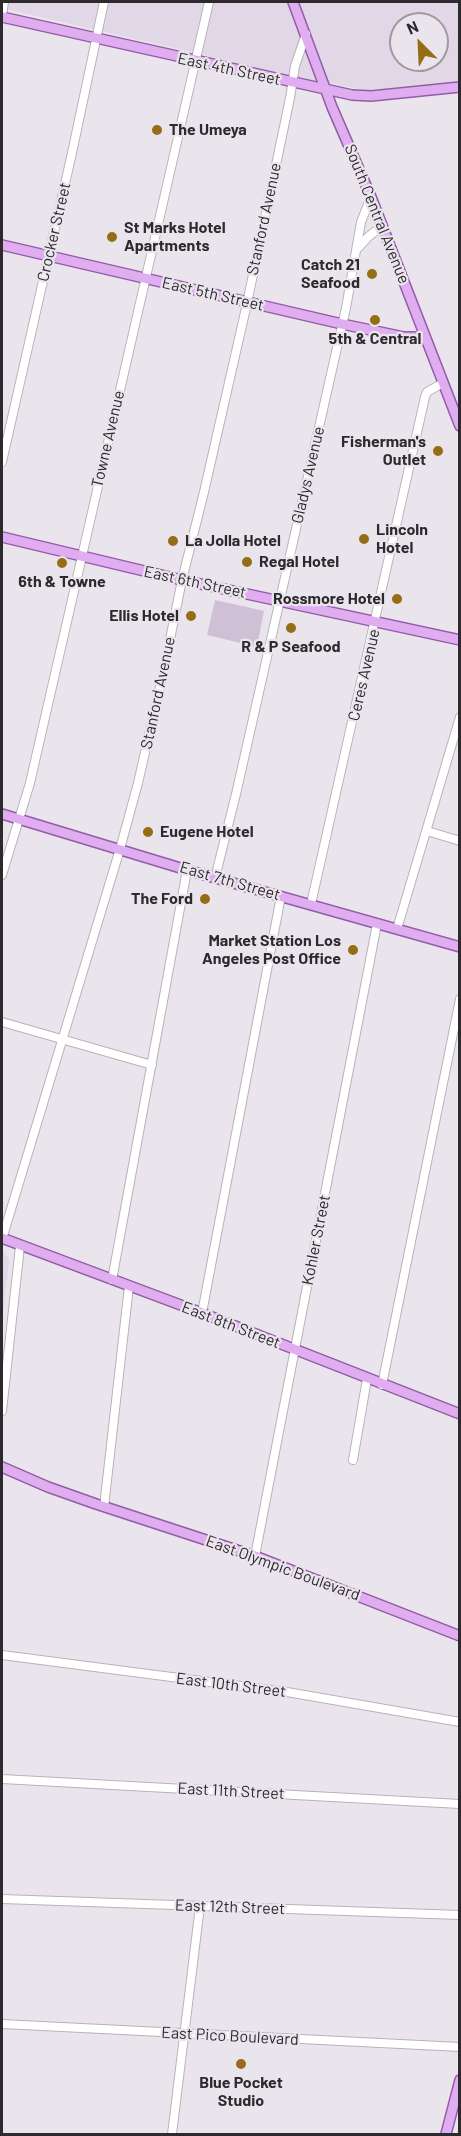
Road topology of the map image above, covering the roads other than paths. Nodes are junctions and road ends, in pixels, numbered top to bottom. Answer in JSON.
{"nodes":[{"id":1,"x":4,"y":2,"type":"edge"},
{"id":2,"x":104,"y":2,"type":"edge"},
{"id":3,"x":208,"y":2,"type":"edge"},
{"id":4,"x":293,"y":2,"type":"edge"},
{"id":5,"x":2,"y":16,"type":"edge"},
{"id":6,"x":306,"y":34,"type":"junction"},
{"id":7,"x":97,"y":39,"type":"junction"},
{"id":8,"x":196,"y":61,"type":"junction"},
{"id":9,"x":292,"y":83,"type":"junction"},
{"id":10,"x":459,"y":87,"type":"edge"},
{"id":11,"x":328,"y":90,"type":"junction"},
{"id":12,"x":371,"y":197,"type":"junction"},
{"id":13,"x":382,"y":226,"type":"junction"},
{"id":14,"x":2,"y":245,"type":"edge"},
{"id":15,"x":358,"y":248,"type":"junction"},
{"id":16,"x":49,"y":256,"type":"junction"},
{"id":17,"x":146,"y":279,"type":"junction"},
{"id":18,"x":247,"y":302,"type":"junction"},
{"id":19,"x":342,"y":324,"type":"junction"},
{"id":20,"x":425,"y":337,"type":"junction"},
{"id":21,"x":443,"y":383,"type":"junction"},
{"id":22,"x":459,"y":426,"type":"edge"},
{"id":23,"x":2,"y":462,"type":"edge"},
{"id":24,"x":2,"y":537,"type":"edge"},
{"id":25,"x":81,"y":556,"type":"junction"},
{"id":26,"x":182,"y":580,"type":"junction"},
{"id":27,"x":280,"y":601,"type":"junction"},
{"id":28,"x":376,"y":622,"type":"junction"},
{"id":29,"x":459,"y":640,"type":"edge"},
{"id":30,"x":459,"y":717,"type":"edge"},
{"id":31,"x":457,"y":737,"type":"edge"},
{"id":32,"x":2,"y":814,"type":"edge"},
{"id":33,"x":20,"y":820,"type":"junction"},
{"id":34,"x":427,"y":831,"type":"junction"},
{"id":35,"x":459,"y":841,"type":"edge"},
{"id":36,"x":120,"y":849,"type":"junction"},
{"id":37,"x":187,"y":870,"type":"junction"},
{"id":38,"x":2,"y":875,"type":"edge"},
{"id":39,"x":215,"y":878,"type":"junction"},
{"id":40,"x":281,"y":896,"type":"junction"},
{"id":41,"x":311,"y":904,"type":"junction"},
{"id":42,"x":377,"y":924,"type":"junction"},
{"id":43,"x":397,"y":929,"type":"junction"},
{"id":44,"x":459,"y":947,"type":"edge"},
{"id":45,"x":459,"y":999,"type":"edge"},
{"id":46,"x":2,"y":1022,"type":"edge"},
{"id":47,"x":62,"y":1040,"type":"junction"},
{"id":48,"x":152,"y":1065,"type":"junction"},
{"id":49,"x":2,"y":1239,"type":"edge"},
{"id":50,"x":20,"y":1246,"type":"junction"},
{"id":51,"x":112,"y":1280,"type":"junction"},
{"id":52,"x":129,"y":1286,"type":"junction"},
{"id":53,"x":202,"y":1312,"type":"junction"},
{"id":54,"x":295,"y":1350,"type":"junction"},
{"id":55,"x":367,"y":1379,"type":"junction"},
{"id":56,"x":382,"y":1385,"type":"junction"},
{"id":57,"x":2,"y":1411,"type":"edge"},
{"id":58,"x":459,"y":1414,"type":"edge"},
{"id":59,"x":353,"y":1460,"type":"dead end"},
{"id":60,"x":2,"y":1467,"type":"edge"},
{"id":61,"x":104,"y":1507,"type":"junction"},
{"id":62,"x":255,"y":1556,"type":"junction"},
{"id":63,"x":459,"y":1636,"type":"edge"},
{"id":64,"x":2,"y":1655,"type":"edge"},
{"id":65,"x":459,"y":1722,"type":"edge"},
{"id":66,"x":2,"y":1779,"type":"edge"},
{"id":67,"x":459,"y":1804,"type":"edge"},
{"id":68,"x":2,"y":1899,"type":"edge"},
{"id":69,"x":200,"y":1905,"type":"junction"},
{"id":70,"x":459,"y":1914,"type":"edge"},
{"id":71,"x":2,"y":2024,"type":"edge"},
{"id":72,"x":183,"y":2033,"type":"junction"},
{"id":73,"x":459,"y":2047,"type":"edge"},
{"id":74,"x":459,"y":2080,"type":"edge"},
{"id":75,"x":172,"y":2134,"type":"edge"},
{"id":76,"x":446,"y":2134,"type":"edge"}],
"edges":[{"from":1,"to":5,"type":"street"},
{"from":2,"to":7,"type":"street","name":"Crocker Street"},
{"from":3,"to":8,"type":"street","name":"Towne Avenue"},
{"from":4,"to":6,"type":"main road","name":"South Central Avenue"},
{"from":5,"to":7,"type":"main road","name":"East 4th Street"},
{"from":6,"to":9,"type":"street","name":"Stanford Avenue"},
{"from":6,"to":11,"type":"main road","name":"South Central Avenue"},
{"from":7,"to":8,"type":"main road","name":"East 4th Street"},
{"from":7,"to":16,"type":"street","name":"Crocker Street"},
{"from":8,"to":9,"type":"main road","name":"East 4th Street"},
{"from":8,"to":17,"type":"street","name":"Towne Avenue"},
{"from":9,"to":11,"type":"main road","name":"East 4th Street"},
{"from":9,"to":18,"type":"street","name":"Stanford Avenue"},
{"from":10,"to":11,"type":"main road","name":"East 4th Street"},
{"from":11,"to":12,"type":"main road","name":"South Central Avenue"},
{"from":12,"to":13,"type":"main road","name":"South Central Avenue"},
{"from":12,"to":15,"type":"street","name":"Gladys Avenue"},
{"from":13,"to":15,"type":"street"},
{"from":13,"to":20,"type":"main road","name":"South Central Avenue"},
{"from":14,"to":16,"type":"main road","name":"East 5th Street"},
{"from":15,"to":19,"type":"street","name":"Gladys Avenue"},
{"from":16,"to":17,"type":"main road","name":"East 5th Street"},
{"from":16,"to":23,"type":"street","name":"Crocker Street"},
{"from":17,"to":18,"type":"main road","name":"East 5th Street"},
{"from":17,"to":25,"type":"street","name":"Towne Avenue"},
{"from":18,"to":19,"type":"main road","name":"East 5th Street"},
{"from":18,"to":26,"type":"street","name":"Stanford Avenue"},
{"from":19,"to":20,"type":"main road","name":"East 5th Street"},
{"from":19,"to":27,"type":"street","name":"Gladys Avenue"},
{"from":20,"to":21,"type":"main road","name":"South Central Avenue"},
{"from":21,"to":22,"type":"main road","name":"South Central Avenue"},
{"from":21,"to":28,"type":"street","name":"Ceres Avenue"},
{"from":24,"to":25,"type":"main road","name":"East 6th Street"},
{"from":25,"to":26,"type":"main road","name":"East 6th Street"},
{"from":25,"to":33,"type":"street","name":"Towne Avenue"},
{"from":26,"to":27,"type":"main road","name":"East 6th Street"},
{"from":26,"to":36,"type":"street","name":"Stanford Avenue"},
{"from":27,"to":28,"type":"main road","name":"East 6th Street"},
{"from":27,"to":39,"type":"street","name":"Gladys Avenue"},
{"from":28,"to":29,"type":"main road","name":"East 6th Street"},
{"from":28,"to":41,"type":"street","name":"Ceres Avenue"},
{"from":30,"to":31,"type":"street"},
{"from":31,"to":34,"type":"street"},
{"from":32,"to":33,"type":"main road","name":"East 7th Street"},
{"from":33,"to":36,"type":"main road","name":"East 7th Street"},
{"from":33,"to":38,"type":"street","name":"Towne Avenue"},
{"from":34,"to":35,"type":"street"},
{"from":34,"to":43,"type":"street"},
{"from":36,"to":37,"type":"main road","name":"East 7th Street"},
{"from":36,"to":47,"type":"street","name":"Stanford Avenue"},
{"from":37,"to":39,"type":"main road","name":"East 7th Street"},
{"from":37,"to":48,"type":"street"},
{"from":39,"to":40,"type":"main road","name":"East 7th Street"},
{"from":40,"to":41,"type":"main road","name":"East 7th Street"},
{"from":40,"to":53,"type":"street"},
{"from":41,"to":42,"type":"main road","name":"East 7th Street"},
{"from":42,"to":43,"type":"main road","name":"East 7th Street"},
{"from":42,"to":54,"type":"street","name":"Kohler Street"},
{"from":43,"to":44,"type":"main road","name":"East 7th Street"},
{"from":45,"to":56,"type":"street"},
{"from":46,"to":47,"type":"street"},
{"from":47,"to":48,"type":"street"},
{"from":47,"to":49,"type":"street","name":"Stanford Avenue"},
{"from":48,"to":51,"type":"street"},
{"from":49,"to":50,"type":"main road","name":"East 8th Street"},
{"from":50,"to":51,"type":"main road","name":"East 8th Street"},
{"from":50,"to":57,"type":"street"},
{"from":51,"to":52,"type":"main road","name":"East 8th Street"},
{"from":52,"to":53,"type":"main road","name":"East 8th Street"},
{"from":52,"to":61,"type":"street"},
{"from":53,"to":54,"type":"main road","name":"East 8th Street"},
{"from":54,"to":55,"type":"main road","name":"East 8th Street"},
{"from":54,"to":62,"type":"street","name":"Kohler Street"},
{"from":55,"to":56,"type":"main road","name":"East 8th Street"},
{"from":55,"to":59,"type":"street"},
{"from":56,"to":58,"type":"main road","name":"East 8th Street"},
{"from":60,"to":61,"type":"main road","name":"East Olympic Boulevard"},
{"from":61,"to":62,"type":"main road","name":"East Olympic Boulevard"},
{"from":62,"to":63,"type":"main road","name":"East Olympic Boulevard"},
{"from":64,"to":65,"type":"street","name":"East 10th Street"},
{"from":66,"to":67,"type":"street","name":"East 11th Street"},
{"from":68,"to":69,"type":"street","name":"East 12th Street"},
{"from":69,"to":70,"type":"street","name":"East 12th Street"},
{"from":69,"to":72,"type":"street"},
{"from":71,"to":72,"type":"street","name":"East Pico Boulevard"},
{"from":72,"to":73,"type":"street","name":"East Pico Boulevard"},
{"from":72,"to":75,"type":"street"},
{"from":74,"to":76,"type":"main road"}]}
